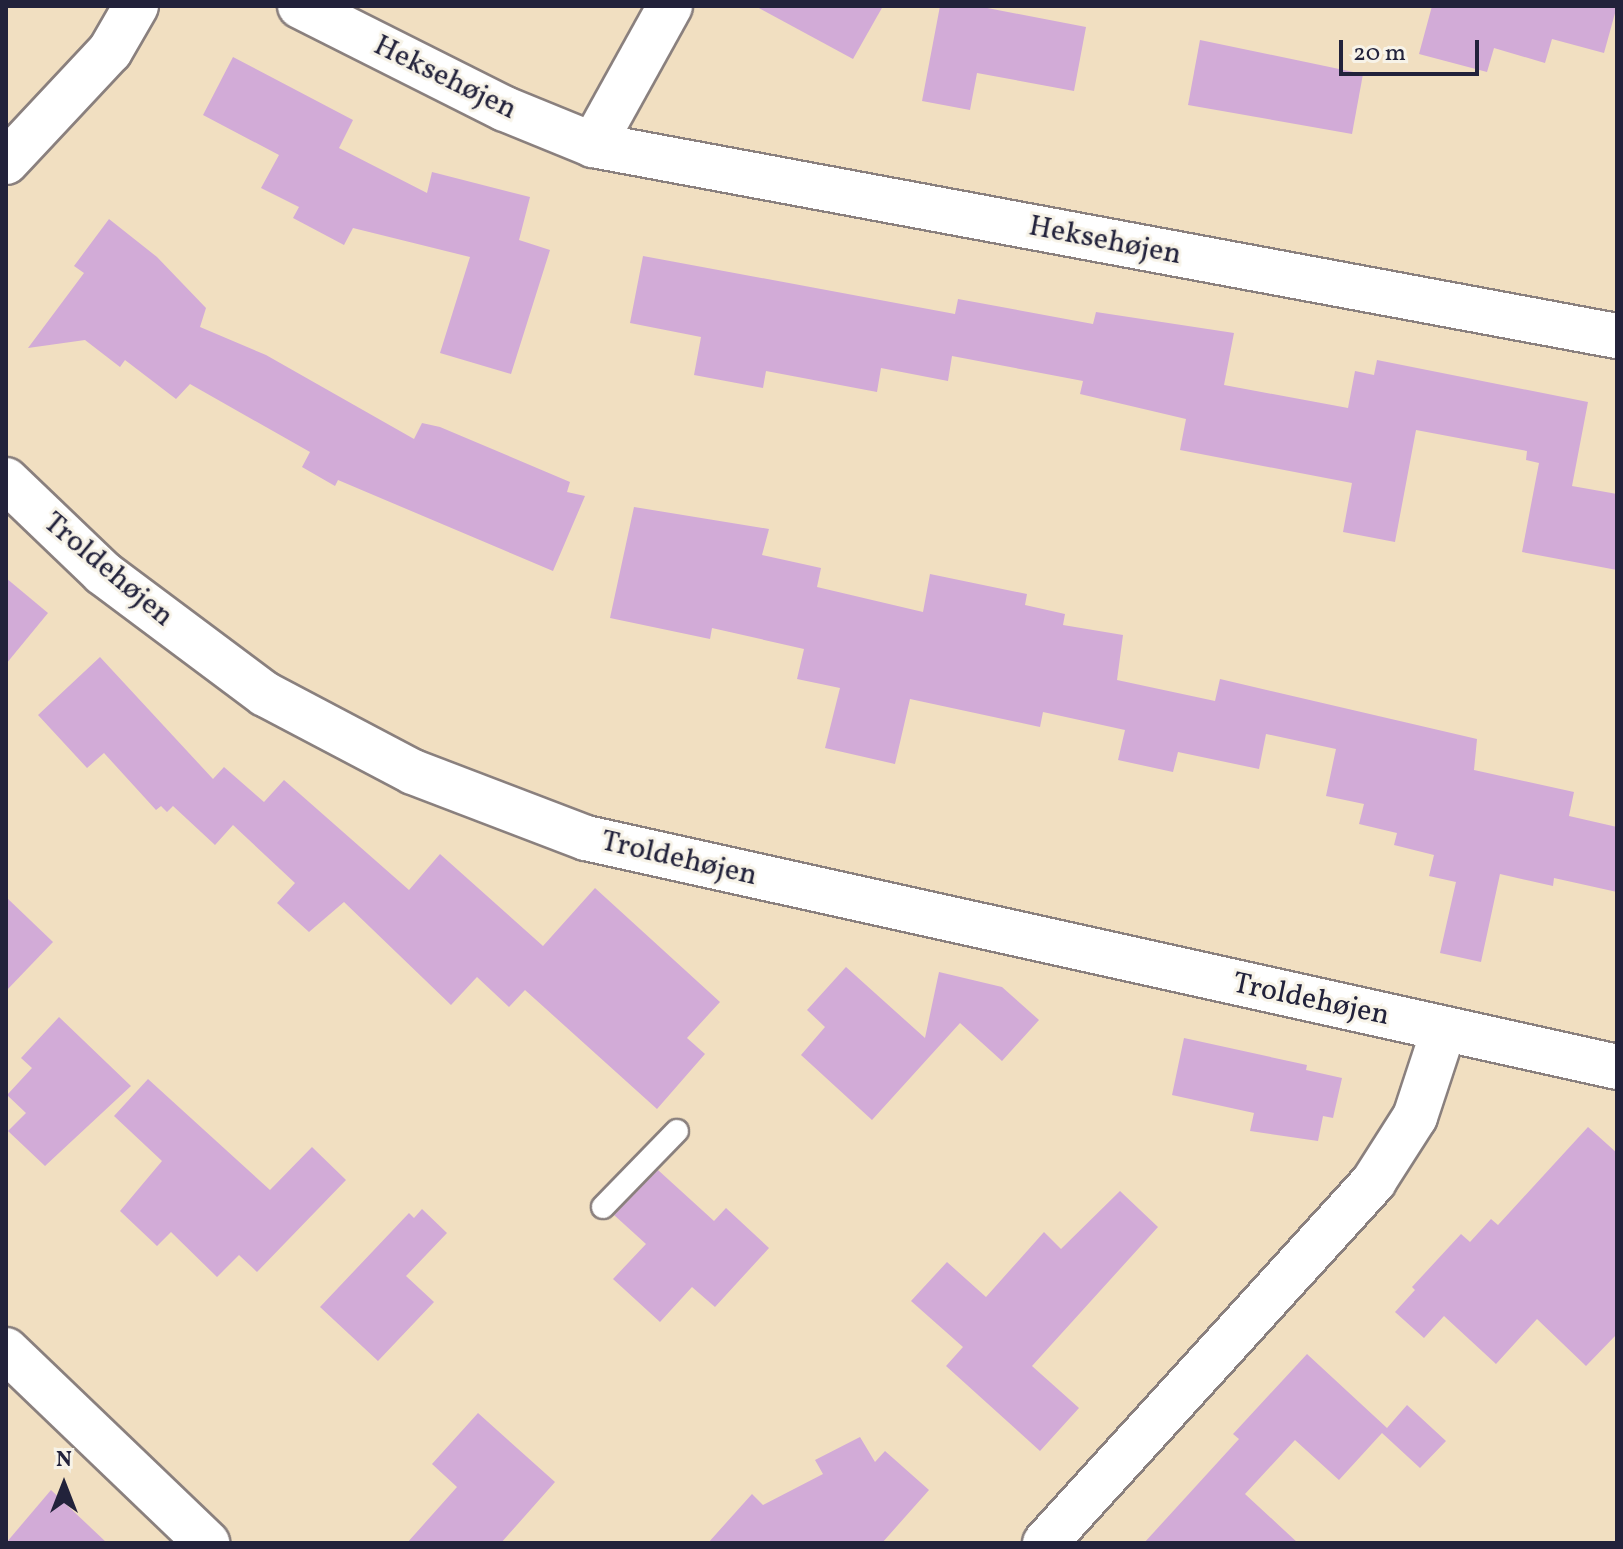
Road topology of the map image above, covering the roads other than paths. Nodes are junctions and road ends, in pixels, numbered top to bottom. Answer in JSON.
{"nodes":[{"id":1,"x":136,"y":6,"type":"edge"},
{"id":2,"x":300,"y":6,"type":"edge"},
{"id":3,"x":670,"y":6,"type":"edge"},
{"id":4,"x":593,"y":145,"type":"junction"},
{"id":5,"x":6,"y":162,"type":"edge"},
{"id":6,"x":1617,"y":336,"type":"edge"},
{"id":7,"x":6,"y":480,"type":"edge"},
{"id":8,"x":1444,"y":1029,"type":"junction"},
{"id":9,"x":1617,"y":1067,"type":"edge"},
{"id":10,"x":677,"y":1131,"type":"dead end"},
{"id":11,"x":603,"y":1207,"type":"dead end"},
{"id":12,"x":6,"y":1350,"type":"edge"},
{"id":13,"x":207,"y":1543,"type":"edge"},
{"id":14,"x":1045,"y":1543,"type":"edge"}],
"edges":[{"from":1,"to":5,"type":"street"},
{"from":2,"to":4,"type":"street","name":"Heksehøjen"},
{"from":3,"to":4,"type":"street"},
{"from":4,"to":6,"type":"street","name":"Heksehøjen"},
{"from":7,"to":8,"type":"street","name":"Troldehøjen"},
{"from":8,"to":9,"type":"street","name":"Troldehøjen"},
{"from":8,"to":14,"type":"street"},
{"from":10,"to":11,"type":"lane"},
{"from":12,"to":13,"type":"street"}]}
